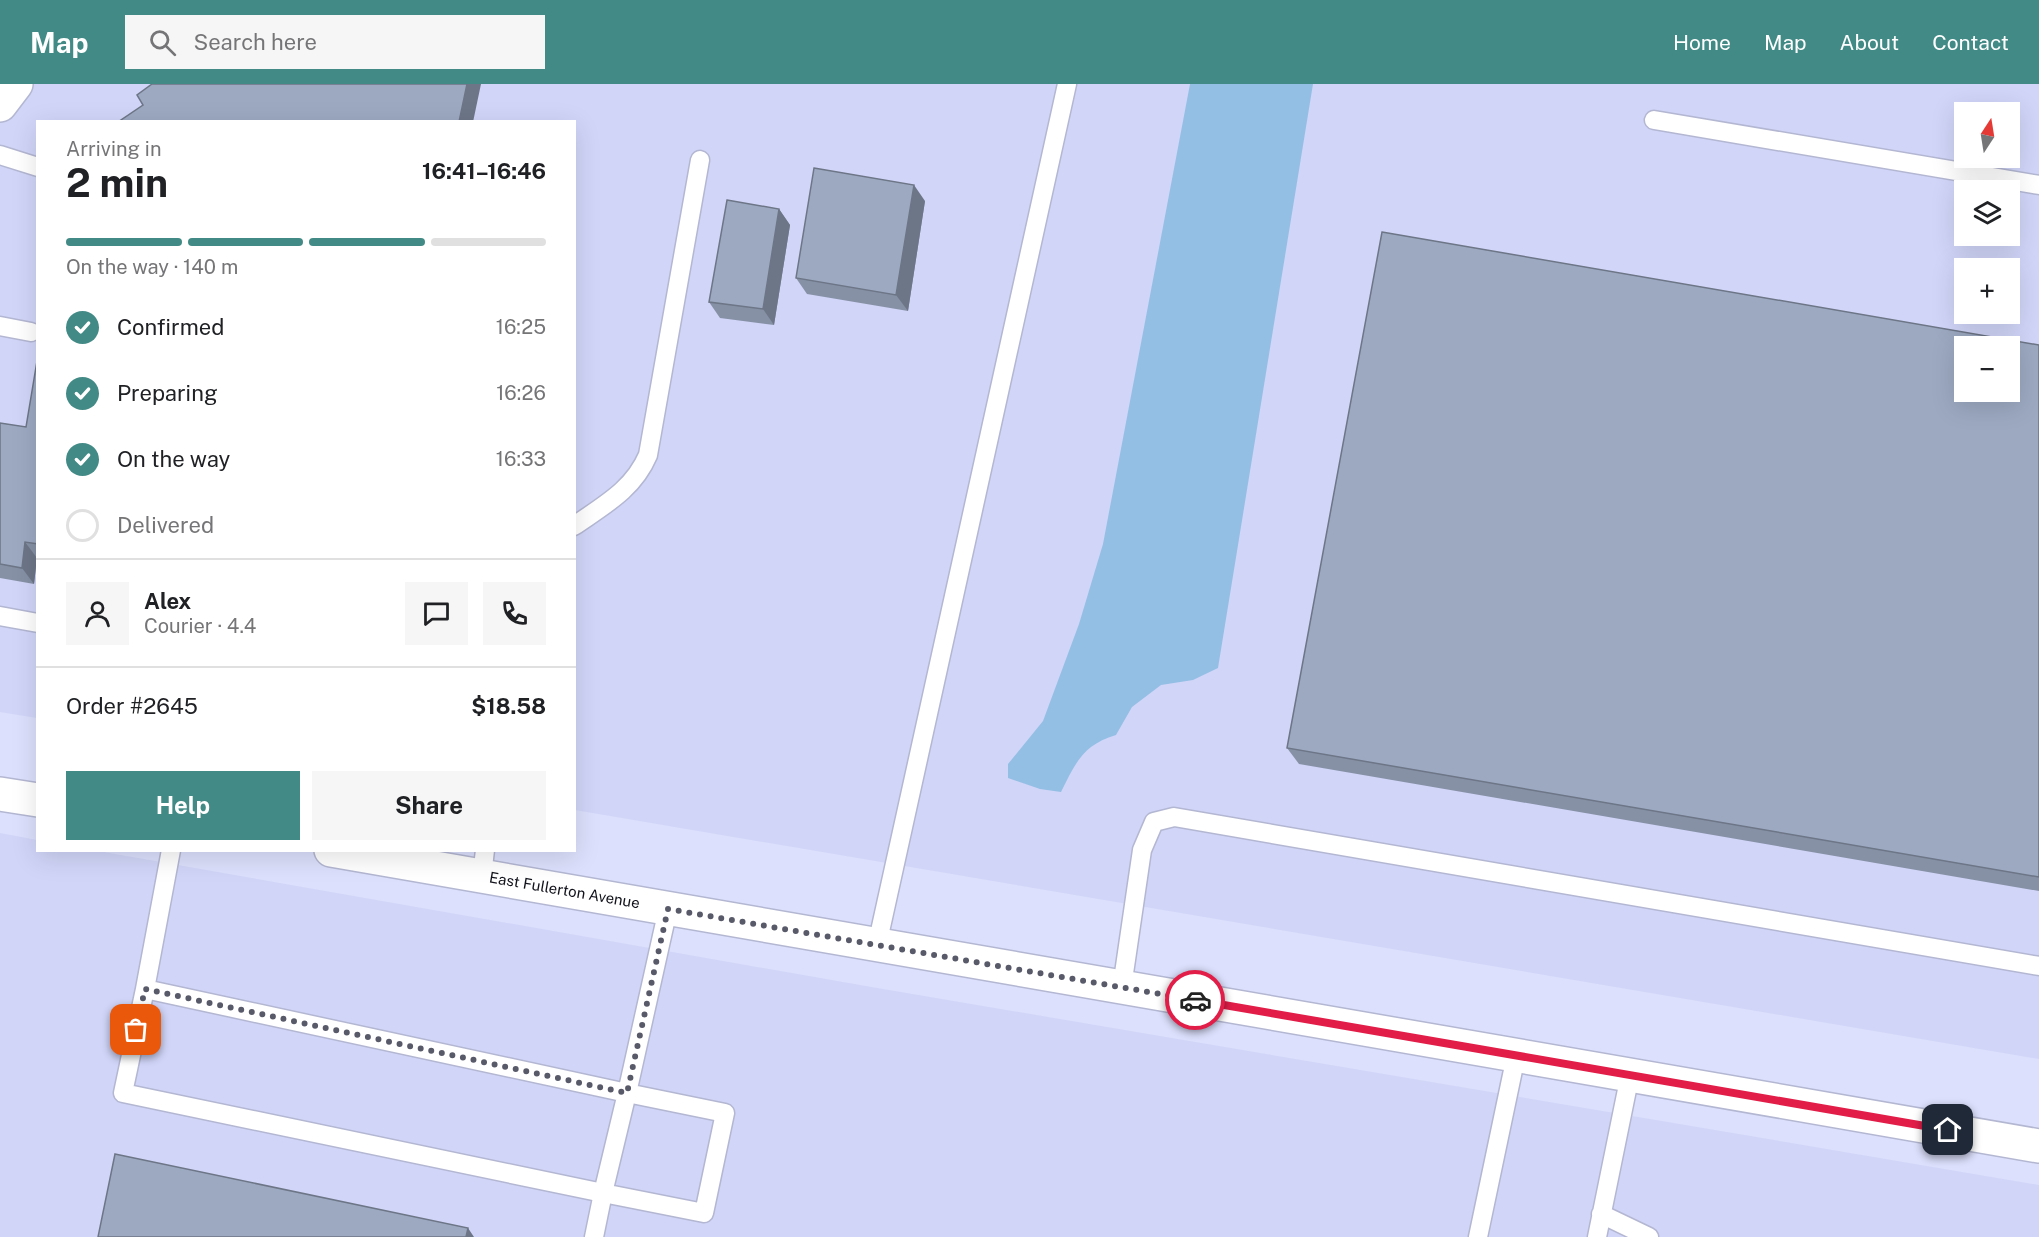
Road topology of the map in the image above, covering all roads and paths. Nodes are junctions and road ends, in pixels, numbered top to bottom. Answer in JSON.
{"nodes":[{"id":1,"x":16,"y":84,"type":"edge"},
{"id":2,"x":1067,"y":84,"type":"edge"},
{"id":3,"x":0,"y":105,"type":"edge"},
{"id":4,"x":1654,"y":120,"type":"dead end"},
{"id":5,"x":0,"y":155,"type":"edge"},
{"id":6,"x":700,"y":160,"type":"dead end"},
{"id":7,"x":36,"y":166,"type":"edge"},
{"id":8,"x":2039,"y":185,"type":"edge"},
{"id":9,"x":0,"y":326,"type":"edge"},
{"id":10,"x":31,"y":332,"type":"dead end"},
{"id":11,"x":576,"y":525,"type":"edge"},
{"id":12,"x":0,"y":616,"type":"edge"},
{"id":13,"x":36,"y":623,"type":"edge"},
{"id":14,"x":0,"y":794,"type":"edge"},
{"id":15,"x":36,"y":800,"type":"edge"},
{"id":16,"x":171,"y":852,"type":"edge"},
{"id":17,"x":354,"y":852,"type":"edge"},
{"id":18,"x":483,"y":863,"type":"edge"},
{"id":19,"x":668,"y":909,"type":"junction"},
{"id":20,"x":877,"y":945,"type":"junction"},
{"id":21,"x":2039,"y":966,"type":"edge"},
{"id":22,"x":1122,"y":987,"type":"junction"},
{"id":23,"x":145,"y":989,"type":"junction"},
{"id":24,"x":1516,"y":1056,"type":"junction"},
{"id":25,"x":1630,"y":1075,"type":"junction"},
{"id":26,"x":627,"y":1093,"type":"junction"},
{"id":27,"x":2039,"y":1146,"type":"edge"},
{"id":28,"x":603,"y":1194,"type":"junction"},
{"id":29,"x":1601,"y":1214,"type":"junction"},
{"id":30,"x":594,"y":1237,"type":"edge"},
{"id":31,"x":1478,"y":1237,"type":"edge"},
{"id":32,"x":1597,"y":1237,"type":"edge"},
{"id":33,"x":1649,"y":1237,"type":"edge"}],
"edges":[{"from":1,"to":3,"type":"street"},
{"from":2,"to":20,"type":"lane"},
{"from":4,"to":8,"type":"lane"},
{"from":5,"to":7,"type":"lane"},
{"from":6,"to":11,"type":"lane"},
{"from":9,"to":10,"type":"lane"},
{"from":12,"to":13,"type":"lane"},
{"from":14,"to":15,"type":"street"},
{"from":16,"to":23,"type":"lane"},
{"from":17,"to":18,"type":"street","name":"East Fullerton Avenue"},
{"from":18,"to":19,"type":"street","name":"East Fullerton Avenue"},
{"from":19,"to":20,"type":"street","name":"East Fullerton Avenue"},
{"from":19,"to":26,"type":"lane"},
{"from":20,"to":22,"type":"street","name":"East Fullerton Avenue"},
{"from":21,"to":22,"type":"lane"},
{"from":22,"to":24,"type":"street","name":"East Fullerton Avenue"},
{"from":23,"to":26,"type":"lane"},
{"from":23,"to":28,"type":"lane"},
{"from":24,"to":25,"type":"street","name":"East Fullerton Avenue"},
{"from":24,"to":31,"type":"lane"},
{"from":25,"to":27,"type":"street","name":"East Fullerton Avenue"},
{"from":25,"to":29,"type":"lane"},
{"from":26,"to":28,"type":"lane"},
{"from":26,"to":28,"type":"lane"},
{"from":28,"to":30,"type":"lane"},
{"from":29,"to":32,"type":"lane"},
{"from":29,"to":33,"type":"lane"}]}
